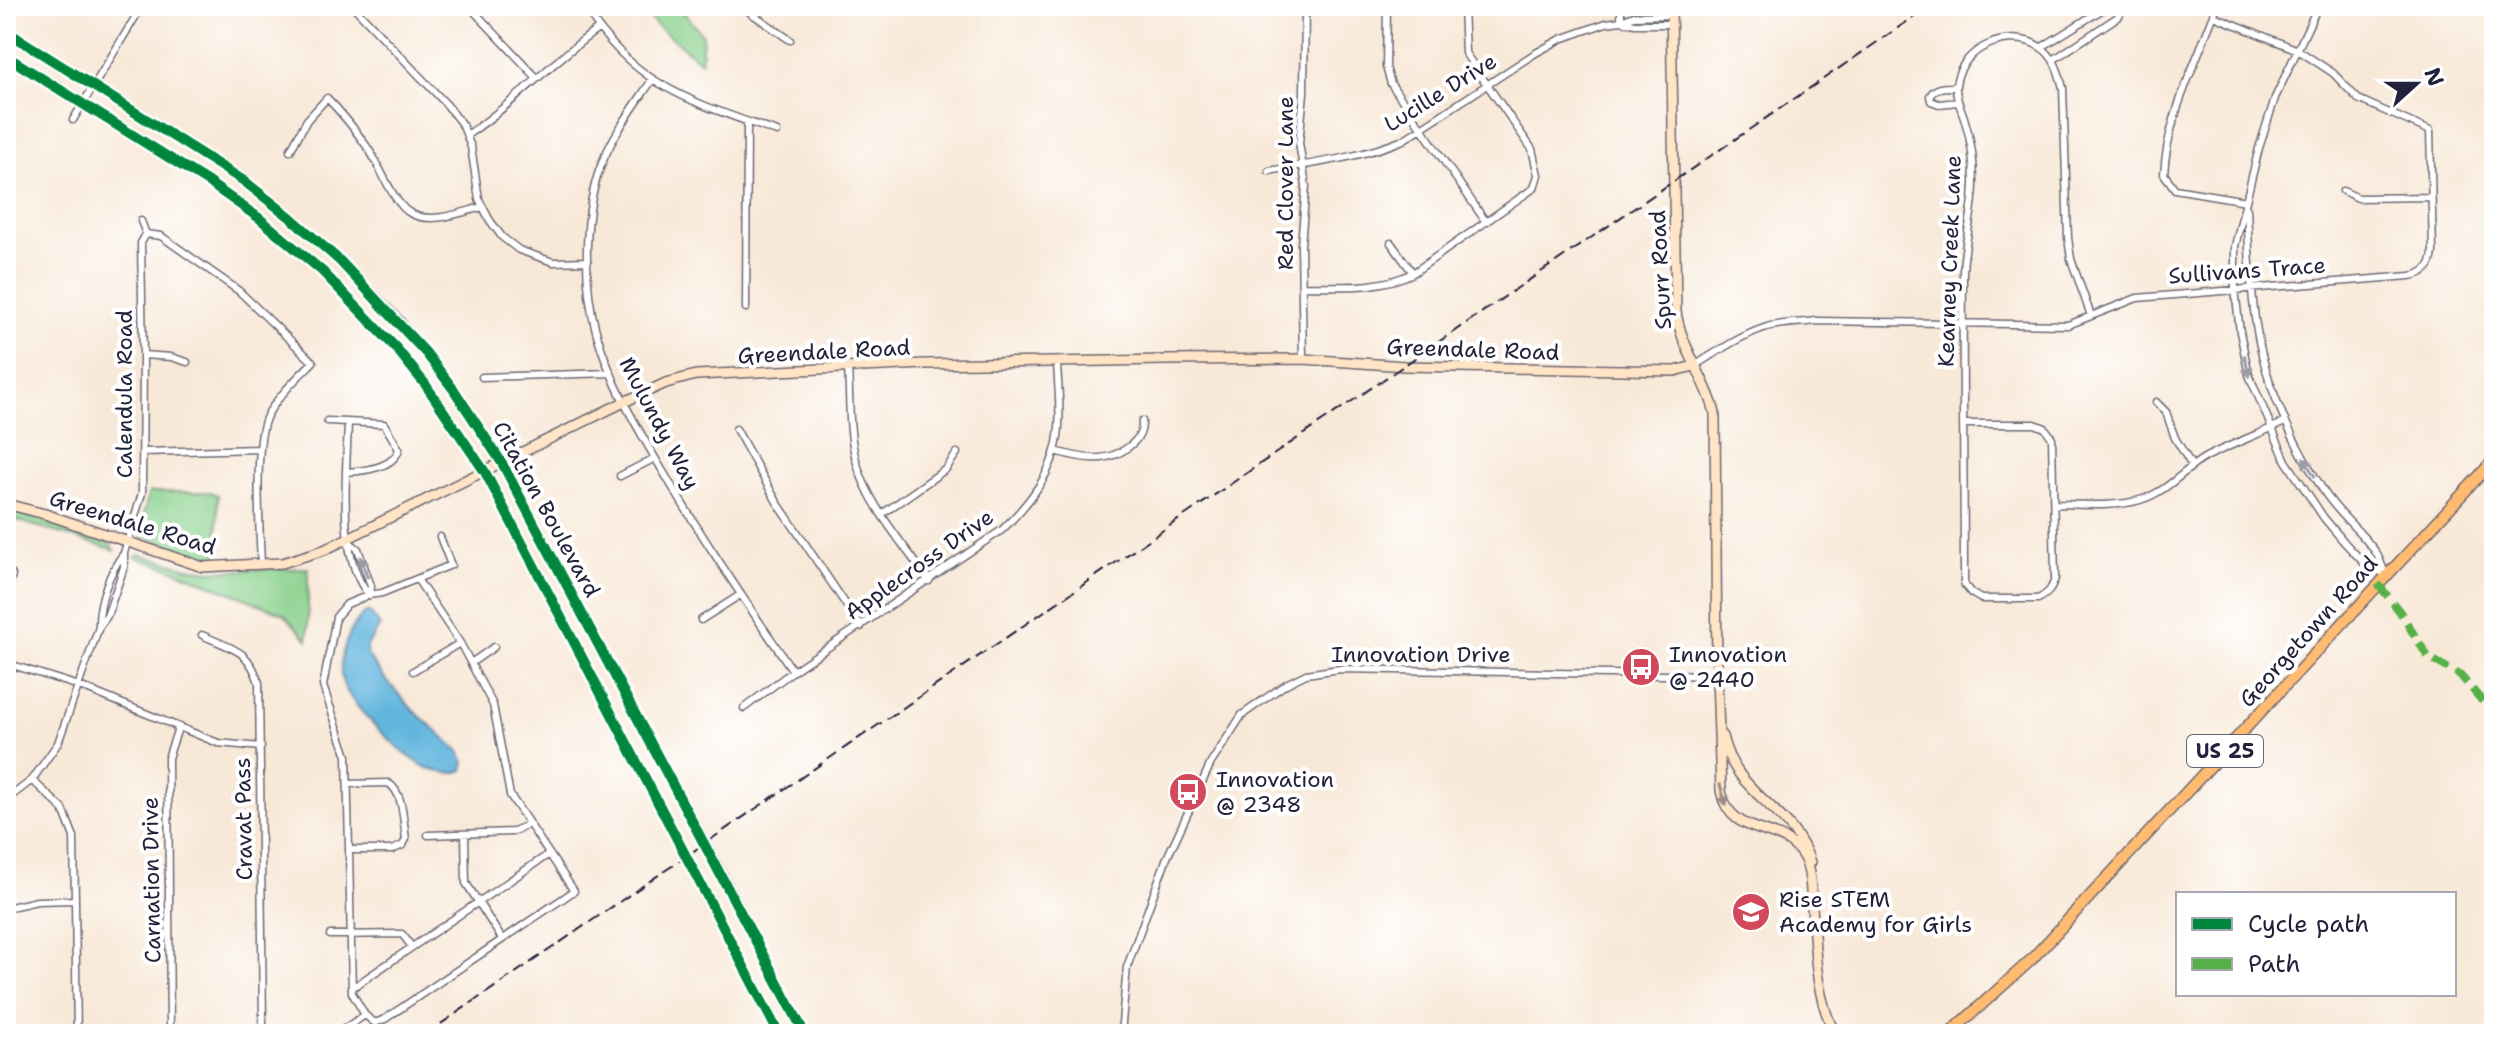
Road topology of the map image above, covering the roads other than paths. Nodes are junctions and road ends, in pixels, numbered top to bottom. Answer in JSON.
{"nodes":[{"id":1,"x":142,"y":6,"type":"edge"},
{"id":2,"x":353,"y":6,"type":"edge"},
{"id":3,"x":469,"y":6,"type":"edge"},
{"id":4,"x":584,"y":6,"type":"edge"},
{"id":5,"x":741,"y":6,"type":"edge"},
{"id":6,"x":1305,"y":6,"type":"edge"},
{"id":7,"x":1387,"y":6,"type":"edge"},
{"id":8,"x":1463,"y":6,"type":"edge"},
{"id":9,"x":1621,"y":6,"type":"edge"},
{"id":10,"x":2108,"y":6,"type":"edge"},
{"id":11,"x":2118,"y":6,"type":"edge"},
{"id":12,"x":2217,"y":6,"type":"edge"},
{"id":13,"x":2318,"y":6,"type":"edge"},
{"id":14,"x":1671,"y":15,"type":"edge"},
{"id":15,"x":2214,"y":16,"type":"junction"},
{"id":16,"x":1621,"y":21,"type":"junction"},
{"id":17,"x":598,"y":29,"type":"junction"},
{"id":18,"x":6,"y":31,"type":"edge"},
{"id":19,"x":790,"y":40,"type":"dead end"},
{"id":20,"x":2042,"y":47,"type":"junction"},
{"id":21,"x":2298,"y":50,"type":"junction"},
{"id":22,"x":6,"y":56,"type":"edge"},
{"id":23,"x":2053,"y":60,"type":"junction"},
{"id":24,"x":537,"y":78,"type":"junction"},
{"id":25,"x":652,"y":80,"type":"junction"},
{"id":26,"x":1488,"y":84,"type":"junction"},
{"id":27,"x":94,"y":86,"type":"junction"},
{"id":28,"x":1956,"y":87,"type":"junction"},
{"id":29,"x":1958,"y":102,"type":"junction"},
{"id":30,"x":84,"y":104,"type":"junction"},
{"id":31,"x":73,"y":120,"type":"dead end"},
{"id":32,"x":747,"y":122,"type":"junction"},
{"id":33,"x":1421,"y":128,"type":"junction"},
{"id":34,"x":777,"y":132,"type":"dead end"},
{"id":35,"x":467,"y":135,"type":"junction"},
{"id":36,"x":290,"y":151,"type":"dead end"},
{"id":37,"x":1304,"y":165,"type":"junction"},
{"id":38,"x":1269,"y":171,"type":"dead end"},
{"id":39,"x":2343,"y":191,"type":"dead end"},
{"id":40,"x":2431,"y":197,"type":"junction"},
{"id":41,"x":2246,"y":201,"type":"junction"},
{"id":42,"x":483,"y":207,"type":"junction"},
{"id":43,"x":141,"y":221,"type":"dead end"},
{"id":44,"x":1486,"y":222,"type":"junction"},
{"id":45,"x":146,"y":234,"type":"junction"},
{"id":46,"x":1391,"y":243,"type":"dead end"},
{"id":47,"x":588,"y":261,"type":"junction"},
{"id":48,"x":1413,"y":273,"type":"junction"},
{"id":49,"x":1302,"y":286,"type":"junction"},
{"id":50,"x":2251,"y":288,"type":"junction"},
{"id":51,"x":2235,"y":289,"type":"junction"},
{"id":52,"x":746,"y":308,"type":"dead end"},
{"id":53,"x":2091,"y":316,"type":"junction"},
{"id":54,"x":1964,"y":325,"type":"junction"},
{"id":55,"x":143,"y":355,"type":"junction"},
{"id":56,"x":1303,"y":359,"type":"junction"},
{"id":57,"x":187,"y":362,"type":"dead end"},
{"id":58,"x":1057,"y":362,"type":"junction"},
{"id":59,"x":1694,"y":366,"type":"junction"},
{"id":60,"x":848,"y":368,"type":"junction"},
{"id":61,"x":611,"y":373,"type":"junction"},
{"id":62,"x":482,"y":377,"type":"dead end"},
{"id":63,"x":624,"y":402,"type":"junction"},
{"id":64,"x":2156,"y":402,"type":"dead end"},
{"id":65,"x":327,"y":421,"type":"dead end"},
{"id":66,"x":1142,"y":421,"type":"dead end"},
{"id":67,"x":348,"y":422,"type":"junction"},
{"id":68,"x":2285,"y":422,"type":"junction"},
{"id":69,"x":1964,"y":424,"type":"junction"},
{"id":70,"x":2270,"y":428,"type":"junction"},
{"id":71,"x":736,"y":429,"type":"dead end"},
{"id":72,"x":259,"y":449,"type":"junction"},
{"id":73,"x":1055,"y":451,"type":"junction"},
{"id":74,"x":142,"y":452,"type":"junction"},
{"id":75,"x":957,"y":453,"type":"dead end"},
{"id":76,"x":655,"y":458,"type":"junction"},
{"id":77,"x":2494,"y":460,"type":"edge"},
{"id":78,"x":502,"y":463,"type":"junction"},
{"id":79,"x":2192,"y":466,"type":"junction"},
{"id":80,"x":347,"y":472,"type":"junction"},
{"id":81,"x":485,"y":472,"type":"junction"},
{"id":82,"x":620,"y":476,"type":"dead end"},
{"id":83,"x":2328,"y":497,"type":"junction"},
{"id":84,"x":6,"y":504,"type":"edge"},
{"id":85,"x":2054,"y":504,"type":"junction"},
{"id":86,"x":2316,"y":506,"type":"junction"},
{"id":87,"x":882,"y":514,"type":"junction"},
{"id":88,"x":440,"y":537,"type":"dead end"},
{"id":89,"x":347,"y":540,"type":"junction"},
{"id":90,"x":128,"y":542,"type":"junction"},
{"id":91,"x":261,"y":565,"type":"junction"},
{"id":92,"x":6,"y":567,"type":"edge"},
{"id":93,"x":2386,"y":575,"type":"junction"},
{"id":94,"x":417,"y":579,"type":"junction"},
{"id":95,"x":929,"y":581,"type":"junction"},
{"id":96,"x":369,"y":595,"type":"junction"},
{"id":97,"x":740,"y":595,"type":"junction"},
{"id":98,"x":6,"y":597,"type":"edge"},
{"id":99,"x":701,"y":620,"type":"dead end"},
{"id":100,"x":861,"y":627,"type":"junction"},
{"id":101,"x":202,"y":635,"type":"dead end"},
{"id":102,"x":460,"y":643,"type":"junction"},
{"id":103,"x":494,"y":647,"type":"dead end"},
{"id":104,"x":6,"y":663,"type":"edge"},
{"id":105,"x":471,"y":663,"type":"junction"},
{"id":106,"x":413,"y":671,"type":"dead end"},
{"id":107,"x":793,"y":671,"type":"junction"},
{"id":108,"x":1717,"y":676,"type":"junction"},
{"id":109,"x":79,"y":686,"type":"junction"},
{"id":110,"x":744,"y":708,"type":"dead end"},
{"id":111,"x":1718,"y":717,"type":"junction"},
{"id":112,"x":178,"y":728,"type":"junction"},
{"id":113,"x":261,"y":747,"type":"junction"},
{"id":114,"x":32,"y":780,"type":"junction"},
{"id":115,"x":348,"y":784,"type":"junction"},
{"id":116,"x":6,"y":800,"type":"edge"},
{"id":117,"x":529,"y":824,"type":"junction"},
{"id":118,"x":428,"y":835,"type":"dead end"},
{"id":119,"x":465,"y":835,"type":"junction"},
{"id":120,"x":349,"y":850,"type":"junction"},
{"id":121,"x":549,"y":854,"type":"junction"},
{"id":122,"x":1811,"y":896,"type":"junction"},
{"id":123,"x":74,"y":900,"type":"junction"},
{"id":124,"x":478,"y":903,"type":"junction"},
{"id":125,"x":6,"y":908,"type":"edge"},
{"id":126,"x":351,"y":934,"type":"junction"},
{"id":127,"x":330,"y":935,"type":"dead end"},
{"id":128,"x":502,"y":939,"type":"junction"},
{"id":129,"x":412,"y":947,"type":"junction"},
{"id":130,"x":352,"y":988,"type":"junction"},
{"id":131,"x":365,"y":1015,"type":"junction"},
{"id":132,"x":321,"y":1030,"type":"dead end"},
{"id":133,"x":77,"y":1034,"type":"edge"},
{"id":134,"x":170,"y":1034,"type":"edge"},
{"id":135,"x":261,"y":1034,"type":"edge"},
{"id":136,"x":779,"y":1034,"type":"edge"},
{"id":137,"x":805,"y":1034,"type":"edge"},
{"id":138,"x":1121,"y":1034,"type":"edge"},
{"id":139,"x":1835,"y":1034,"type":"edge"},
{"id":140,"x":1949,"y":1034,"type":"edge"}],
"edges":[{"from":1,"to":27,"type":"street"},
{"from":2,"to":35,"type":"street"},
{"from":3,"to":24,"type":"street"},
{"from":4,"to":17,"type":"street"},
{"from":5,"to":19,"type":"street"},
{"from":6,"to":37,"type":"street","name":"Red Clover Lane"},
{"from":7,"to":33,"type":"street"},
{"from":8,"to":26,"type":"street"},
{"from":9,"to":16,"type":"street"},
{"from":10,"to":20,"type":"street"},
{"from":11,"to":23,"type":"street"},
{"from":12,"to":15,"type":"street"},
{"from":13,"to":21,"type":"street"},
{"from":14,"to":16,"type":"street","name":"Lucille Drive"},
{"from":14,"to":59,"type":"street","name":"Spurr Road"},
{"from":15,"to":21,"type":"street","name":"Sullivans Trace"},
{"from":15,"to":41,"type":"street"},
{"from":16,"to":26,"type":"street","name":"Lucille Drive"},
{"from":17,"to":24,"type":"street"},
{"from":17,"to":25,"type":"street"},
{"from":18,"to":27,"type":"street","name":"Citation Boulevard"},
{"from":20,"to":23,"type":"street"},
{"from":20,"to":28,"type":"street"},
{"from":21,"to":40,"type":"street","name":"Sullivans Trace"},
{"from":21,"to":41,"type":"street"},
{"from":22,"to":30,"type":"street","name":"Citation Boulevard"},
{"from":23,"to":53,"type":"street"},
{"from":24,"to":35,"type":"street"},
{"from":25,"to":32,"type":"street"},
{"from":25,"to":47,"type":"street","name":"Mulundy Way"},
{"from":26,"to":33,"type":"street","name":"Lucille Drive"},
{"from":26,"to":44,"type":"street"},
{"from":27,"to":30,"type":"street"},
{"from":27,"to":78,"type":"street","name":"Citation Boulevard"},
{"from":28,"to":29,"type":"street","name":"Kearney Creek Lane"},
{"from":28,"to":29,"type":"street"},
{"from":29,"to":54,"type":"street","name":"Kearney Creek Lane"},
{"from":30,"to":31,"type":"street"},
{"from":30,"to":81,"type":"street","name":"Citation Boulevard"},
{"from":32,"to":34,"type":"street"},
{"from":32,"to":52,"type":"street"},
{"from":33,"to":37,"type":"street","name":"Lucille Drive"},
{"from":33,"to":44,"type":"street"},
{"from":35,"to":42,"type":"street"},
{"from":36,"to":42,"type":"street"},
{"from":37,"to":38,"type":"street","name":"Lucille Drive"},
{"from":37,"to":49,"type":"street","name":"Red Clover Lane"},
{"from":39,"to":40,"type":"street"},
{"from":40,"to":50,"type":"street","name":"Sullivans Trace"},
{"from":41,"to":50,"type":"street"},
{"from":41,"to":51,"type":"street"},
{"from":42,"to":47,"type":"street"},
{"from":43,"to":45,"type":"street"},
{"from":44,"to":48,"type":"street"},
{"from":45,"to":55,"type":"street","name":"Calendula Road"},
{"from":45,"to":72,"type":"street"},
{"from":46,"to":48,"type":"street"},
{"from":47,"to":61,"type":"street","name":"Mulundy Way"},
{"from":48,"to":49,"type":"street"},
{"from":49,"to":56,"type":"street","name":"Red Clover Lane"},
{"from":50,"to":51,"type":"street","name":"Sullivans Trace"},
{"from":50,"to":68,"type":"street"},
{"from":51,"to":53,"type":"street","name":"Sullivans Trace"},
{"from":51,"to":70,"type":"street","one_way":true},
{"from":53,"to":54,"type":"street","name":"Sullivans Trace"},
{"from":54,"to":59,"type":"street","name":"Sullivans Trace"},
{"from":54,"to":69,"type":"street","name":"Kearney Creek Lane"},
{"from":55,"to":57,"type":"street"},
{"from":55,"to":74,"type":"street","name":"Calendula Road"},
{"from":56,"to":58,"type":"street","name":"Greendale Road"},
{"from":56,"to":59,"type":"street","name":"Greendale Road"},
{"from":58,"to":60,"type":"street","name":"Greendale Road"},
{"from":58,"to":73,"type":"street","name":"Applecross Drive"},
{"from":59,"to":108,"type":"street","name":"Spurr Road"},
{"from":60,"to":63,"type":"street","name":"Greendale Road"},
{"from":60,"to":87,"type":"street"},
{"from":61,"to":62,"type":"street"},
{"from":61,"to":63,"type":"street","name":"Mulundy Way"},
{"from":63,"to":76,"type":"street","name":"Mulundy Way"},
{"from":63,"to":78,"type":"street","name":"Greendale Road"},
{"from":64,"to":79,"type":"street"},
{"from":65,"to":67,"type":"street"},
{"from":66,"to":73,"type":"street"},
{"from":67,"to":80,"type":"street"},
{"from":67,"to":80,"type":"street"},
{"from":68,"to":70,"type":"street"},
{"from":83,"to":68,"type":"street","one_way":true},
{"from":69,"to":85,"type":"street","name":"Kearney Creek Lane"},
{"from":69,"to":85,"type":"street","name":"Kearney Creek Lane"},
{"from":70,"to":79,"type":"street"},
{"from":70,"to":86,"type":"street"},
{"from":71,"to":100,"type":"street"},
{"from":72,"to":74,"type":"street"},
{"from":72,"to":91,"type":"street"},
{"from":73,"to":95,"type":"street","name":"Applecross Drive"},
{"from":74,"to":90,"type":"street","name":"Calendula Road"},
{"from":75,"to":87,"type":"street"},
{"from":76,"to":82,"type":"street"},
{"from":76,"to":97,"type":"street","name":"Mulundy Way"},
{"from":77,"to":93,"type":"main road","name":"Georgetown Road","number":"US 25"},
{"from":78,"to":81,"type":"street","name":"Greendale Road"},
{"from":78,"to":137,"type":"street","name":"Citation Boulevard","bridge":true},
{"from":79,"to":85,"type":"street"},
{"from":80,"to":89,"type":"street"},
{"from":81,"to":89,"type":"street","name":"Greendale Road"},
{"from":81,"to":136,"type":"street","name":"Citation Boulevard","bridge":true},
{"from":83,"to":86,"type":"street"},
{"from":83,"to":93,"type":"street"},
{"from":84,"to":90,"type":"street","name":"Greendale Road"},
{"from":86,"to":93,"type":"street"},
{"from":87,"to":95,"type":"street"},
{"from":88,"to":94,"type":"street"},
{"from":89,"to":91,"type":"street","name":"Greendale Road"},
{"from":89,"to":96,"type":"street"},
{"from":90,"to":91,"type":"street","name":"Greendale Road"},
{"from":90,"to":109,"type":"street","name":"Calendula Road"},
{"from":92,"to":98,"type":"street"},
{"from":93,"to":140,"type":"main road","name":"Georgetown Road","number":"US 25"},
{"from":94,"to":96,"type":"street"},
{"from":94,"to":102,"type":"street"},
{"from":95,"to":100,"type":"street","name":"Applecross Drive"},
{"from":96,"to":115,"type":"street"},
{"from":97,"to":99,"type":"street"},
{"from":97,"to":107,"type":"street","name":"Mulundy Way"},
{"from":100,"to":107,"type":"street","name":"Applecross Drive"},
{"from":101,"to":113,"type":"street","name":"Cravat Pass"},
{"from":102,"to":105,"type":"street"},
{"from":102,"to":106,"type":"street"},
{"from":103,"to":105,"type":"street"},
{"from":104,"to":109,"type":"street"},
{"from":105,"to":117,"type":"street"},
{"from":107,"to":110,"type":"street","name":"Applecross Drive"},
{"from":108,"to":111,"type":"street","name":"Spurr Road"},
{"from":108,"to":138,"type":"street","name":"Innovation Drive"},
{"from":109,"to":112,"type":"street"},
{"from":109,"to":114,"type":"street","name":"Calendula Road"},
{"from":111,"to":122,"type":"street","name":"Spurr Road"},
{"from":111,"to":122,"type":"street","name":"Spurr Road","one_way":true},
{"from":112,"to":113,"type":"street"},
{"from":112,"to":134,"type":"street","name":"Carnation Drive"},
{"from":113,"to":135,"type":"street","name":"Cravat Pass"},
{"from":114,"to":116,"type":"street","name":"Calendula Road"},
{"from":114,"to":123,"type":"street"},
{"from":115,"to":120,"type":"street"},
{"from":115,"to":120,"type":"street"},
{"from":117,"to":119,"type":"street"},
{"from":117,"to":121,"type":"street"},
{"from":118,"to":119,"type":"street"},
{"from":119,"to":124,"type":"street"},
{"from":120,"to":126,"type":"street"},
{"from":121,"to":124,"type":"street"},
{"from":121,"to":128,"type":"street"},
{"from":122,"to":139,"type":"street","name":"Spurr Road"},
{"from":123,"to":125,"type":"street"},
{"from":123,"to":133,"type":"street"},
{"from":124,"to":128,"type":"street"},
{"from":124,"to":129,"type":"street"},
{"from":126,"to":127,"type":"street"},
{"from":126,"to":129,"type":"street"},
{"from":126,"to":130,"type":"street"},
{"from":128,"to":131,"type":"street"},
{"from":129,"to":130,"type":"street"},
{"from":130,"to":131,"type":"street"},
{"from":131,"to":132,"type":"street"}]}
